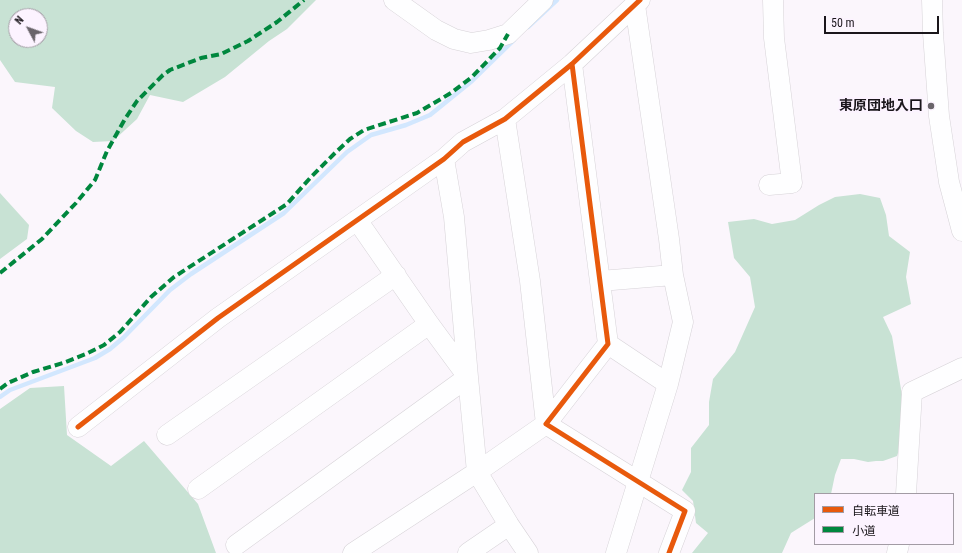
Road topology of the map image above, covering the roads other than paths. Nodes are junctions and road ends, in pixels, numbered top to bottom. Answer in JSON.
{"nodes":[{"id":1,"x":394,"y":0,"type":"edge"},
{"id":2,"x":543,"y":0,"type":"edge"},
{"id":3,"x":773,"y":0,"type":"edge"},
{"id":4,"x":932,"y":0,"type":"edge"},
{"id":5,"x":637,"y":3,"type":"edge"},
{"id":6,"x":572,"y":64,"type":"junction"},
{"id":7,"x":505,"y":119,"type":"junction"},
{"id":8,"x":444,"y":159,"type":"junction"},
{"id":9,"x":769,"y":186,"type":"dead end"},
{"id":10,"x":356,"y":220,"type":"junction"},
{"id":11,"x":962,"y":231,"type":"edge"},
{"id":12,"x":673,"y":275,"type":"junction"},
{"id":13,"x":396,"y":276,"type":"junction"},
{"id":14,"x":600,"y":281,"type":"junction"},
{"id":15,"x":429,"y":324,"type":"junction"},
{"id":16,"x":608,"y":344,"type":"junction"},
{"id":17,"x":962,"y":368,"type":"edge"},
{"id":18,"x":468,"y":377,"type":"junction"},
{"id":19,"x":668,"y":384,"type":"junction"},
{"id":20,"x":546,"y":424,"type":"junction"},
{"id":21,"x":78,"y":428,"type":"dead end"},
{"id":22,"x":167,"y":435,"type":"dead end"},
{"id":23,"x":477,"y":472,"type":"junction"},
{"id":24,"x":638,"y":482,"type":"junction"},
{"id":25,"x":198,"y":489,"type":"dead end"},
{"id":26,"x":906,"y":493,"type":"edge"},
{"id":27,"x":509,"y":525,"type":"junction"},
{"id":28,"x":236,"y":545,"type":"dead end"},
{"id":29,"x":353,"y":553,"type":"edge"},
{"id":30,"x":468,"y":553,"type":"edge"},
{"id":31,"x":528,"y":553,"type":"edge"},
{"id":32,"x":616,"y":553,"type":"edge"},
{"id":33,"x":669,"y":553,"type":"edge"}],
"edges":[{"from":1,"to":2,"type":"street"},
{"from":3,"to":9,"type":"street"},
{"from":4,"to":11,"type":"street"},
{"from":5,"to":6,"type":"street"},
{"from":5,"to":12,"type":"street"},
{"from":6,"to":7,"type":"street"},
{"from":6,"to":14,"type":"street"},
{"from":7,"to":8,"type":"street"},
{"from":7,"to":20,"type":"street"},
{"from":8,"to":10,"type":"street"},
{"from":8,"to":18,"type":"street"},
{"from":10,"to":13,"type":"street"},
{"from":10,"to":21,"type":"street"},
{"from":12,"to":14,"type":"street"},
{"from":12,"to":19,"type":"street"},
{"from":13,"to":15,"type":"street"},
{"from":13,"to":22,"type":"street"},
{"from":14,"to":16,"type":"street"},
{"from":15,"to":18,"type":"street"},
{"from":15,"to":25,"type":"street"},
{"from":16,"to":19,"type":"street"},
{"from":16,"to":20,"type":"street"},
{"from":17,"to":26,"type":"street"},
{"from":18,"to":23,"type":"street"},
{"from":18,"to":28,"type":"street"},
{"from":19,"to":24,"type":"street"},
{"from":20,"to":23,"type":"street"},
{"from":20,"to":24,"type":"street"},
{"from":23,"to":27,"type":"street"},
{"from":23,"to":29,"type":"street"},
{"from":24,"to":32,"type":"street"},
{"from":24,"to":33,"type":"street"},
{"from":27,"to":30,"type":"street"},
{"from":27,"to":31,"type":"street"}]}
